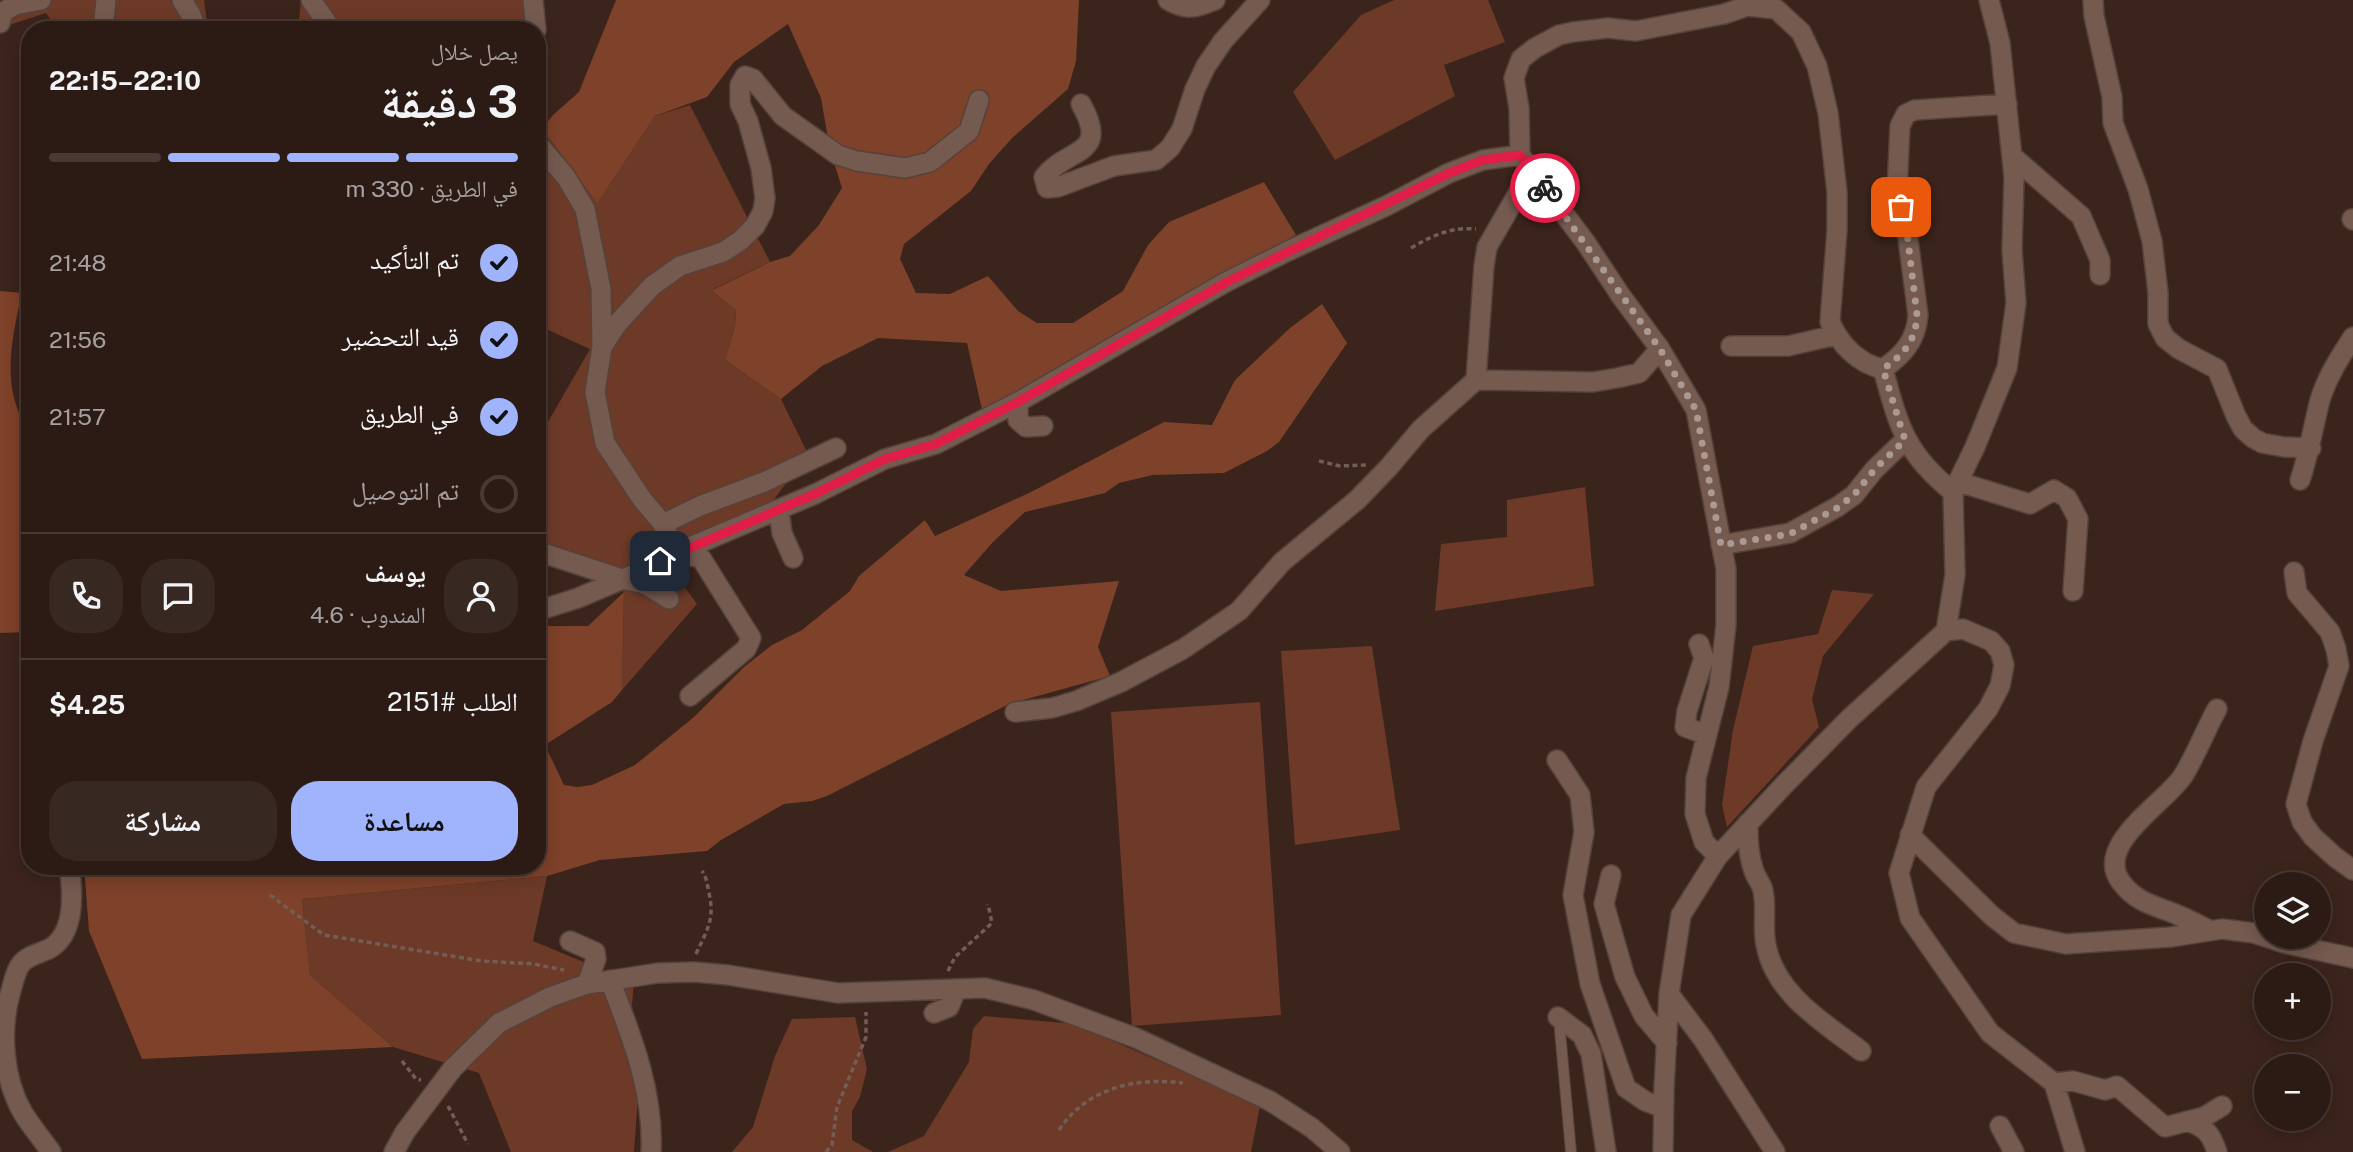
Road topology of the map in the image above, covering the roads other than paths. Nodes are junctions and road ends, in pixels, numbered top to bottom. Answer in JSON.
{"nodes":[{"id":1,"x":41,"y":0,"type":"edge"},
{"id":2,"x":106,"y":0,"type":"edge"},
{"id":3,"x":182,"y":0,"type":"edge"},
{"id":4,"x":311,"y":0,"type":"edge"},
{"id":5,"x":533,"y":0,"type":"edge"},
{"id":6,"x":1168,"y":0,"type":"edge"},
{"id":7,"x":1215,"y":0,"type":"edge"},
{"id":8,"x":1260,"y":0,"type":"edge"},
{"id":9,"x":1989,"y":0,"type":"edge"},
{"id":10,"x":2093,"y":0,"type":"edge"},
{"id":11,"x":1751,"y":3,"type":"edge"},
{"id":12,"x":104,"y":21,"type":"edge"},
{"id":13,"x":193,"y":21,"type":"edge"},
{"id":14,"x":326,"y":21,"type":"edge"},
{"id":15,"x":535,"y":21,"type":"edge"},
{"id":16,"x":0,"y":23,"type":"edge"},
{"id":17,"x":979,"y":100,"type":"dead end"},
{"id":18,"x":1081,"y":104,"type":"dead end"},
{"id":19,"x":2007,"y":104,"type":"junction"},
{"id":20,"x":546,"y":154,"type":"edge"},
{"id":21,"x":2012,"y":156,"type":"junction"},
{"id":22,"x":1526,"y":163,"type":"junction"},
{"id":23,"x":2100,"y":275,"type":"dead end"},
{"id":24,"x":1836,"y":335,"type":"junction"},
{"id":25,"x":2353,"y":337,"type":"edge"},
{"id":26,"x":1731,"y":346,"type":"dead end"},
{"id":27,"x":602,"y":347,"type":"junction"},
{"id":28,"x":1660,"y":349,"type":"junction"},
{"id":29,"x":1883,"y":369,"type":"junction"},
{"id":30,"x":1476,"y":380,"type":"junction"},
{"id":31,"x":1018,"y":402,"type":"junction"},
{"id":32,"x":1043,"y":426,"type":"dead end"},
{"id":33,"x":1905,"y":440,"type":"junction"},
{"id":34,"x":836,"y":448,"type":"dead end"},
{"id":35,"x":2311,"y":448,"type":"junction"},
{"id":36,"x":2300,"y":480,"type":"dead end"},
{"id":37,"x":1956,"y":487,"type":"junction"},
{"id":38,"x":779,"y":510,"type":"junction"},
{"id":39,"x":663,"y":524,"type":"junction"},
{"id":40,"x":1721,"y":545,"type":"junction"},
{"id":41,"x":676,"y":553,"type":"junction"},
{"id":42,"x":546,"y":554,"type":"edge"},
{"id":43,"x":793,"y":558,"type":"dead end"},
{"id":44,"x":2294,"y":572,"type":"dead end"},
{"id":45,"x":622,"y":579,"type":"junction"},
{"id":46,"x":2073,"y":591,"type":"dead end"},
{"id":47,"x":669,"y":598,"type":"dead end"},
{"id":48,"x":546,"y":608,"type":"edge"},
{"id":49,"x":1946,"y":631,"type":"junction"},
{"id":50,"x":1699,"y":644,"type":"dead end"},
{"id":51,"x":690,"y":696,"type":"dead end"},
{"id":52,"x":2217,"y":709,"type":"dead end"},
{"id":53,"x":1016,"y":712,"type":"dead end"},
{"id":54,"x":1707,"y":735,"type":"junction"},
{"id":55,"x":1557,"y":761,"type":"dead end"},
{"id":56,"x":1748,"y":823,"type":"junction"},
{"id":57,"x":1910,"y":835,"type":"junction"},
{"id":58,"x":1718,"y":856,"type":"junction"},
{"id":59,"x":2353,"y":870,"type":"edge"},
{"id":60,"x":70,"y":875,"type":"edge"},
{"id":61,"x":1611,"y":875,"type":"dead end"},
{"id":62,"x":2209,"y":930,"type":"junction"},
{"id":63,"x":570,"y":941,"type":"dead end"},
{"id":64,"x":2353,"y":958,"type":"edge"},
{"id":65,"x":610,"y":979,"type":"junction"},
{"id":66,"x":584,"y":985,"type":"junction"},
{"id":67,"x":949,"y":990,"type":"junction"},
{"id":68,"x":1669,"y":993,"type":"junction"},
{"id":69,"x":934,"y":1013,"type":"dead end"},
{"id":70,"x":1558,"y":1017,"type":"joint"},
{"id":71,"x":1667,"y":1043,"type":"junction"},
{"id":72,"x":1861,"y":1051,"type":"dead end"},
{"id":73,"x":2054,"y":1083,"type":"junction"},
{"id":74,"x":2222,"y":1105,"type":"dead end"},
{"id":75,"x":1663,"y":1108,"type":"junction"},
{"id":76,"x":2187,"y":1121,"type":"junction"},
{"id":77,"x":2000,"y":1126,"type":"dead end"},
{"id":78,"x":51,"y":1152,"type":"edge"},
{"id":79,"x":394,"y":1152,"type":"edge"},
{"id":80,"x":651,"y":1152,"type":"edge"},
{"id":81,"x":1340,"y":1152,"type":"edge"},
{"id":82,"x":1570,"y":1152,"type":"edge"},
{"id":83,"x":1606,"y":1152,"type":"edge"},
{"id":84,"x":1663,"y":1152,"type":"edge"},
{"id":85,"x":1775,"y":1152,"type":"edge"},
{"id":86,"x":2014,"y":1152,"type":"edge"},
{"id":87,"x":2075,"y":1152,"type":"edge"},
{"id":88,"x":2217,"y":1152,"type":"edge"}],
"edges":[{"from":1,"to":16,"type":"street"},
{"from":2,"to":12,"type":"street"},
{"from":3,"to":13,"type":"street"},
{"from":4,"to":14,"type":"street"},
{"from":5,"to":15,"type":"street"},
{"from":6,"to":7,"type":"street"},
{"from":8,"to":18,"type":"street"},
{"from":9,"to":19,"type":"street"},
{"from":10,"to":35,"type":"street"},
{"from":11,"to":22,"type":"street"},
{"from":11,"to":24,"type":"street"},
{"from":17,"to":27,"type":"street"},
{"from":19,"to":21,"type":"street"},
{"from":19,"to":29,"type":"street"},
{"from":20,"to":27,"type":"street"},
{"from":21,"to":23,"type":"street"},
{"from":21,"to":37,"type":"street"},
{"from":22,"to":28,"type":"street"},
{"from":22,"to":30,"type":"street"},
{"from":22,"to":31,"type":"street"},
{"from":24,"to":26,"type":"street"},
{"from":24,"to":29,"type":"street"},
{"from":25,"to":35,"type":"street"},
{"from":27,"to":39,"type":"street"},
{"from":28,"to":30,"type":"street"},
{"from":28,"to":40,"type":"street"},
{"from":29,"to":33,"type":"street"},
{"from":30,"to":53,"type":"street"},
{"from":31,"to":32,"type":"street"},
{"from":31,"to":38,"type":"street"},
{"from":33,"to":37,"type":"street"},
{"from":33,"to":40,"type":"street"},
{"from":34,"to":39,"type":"street"},
{"from":35,"to":36,"type":"street"},
{"from":37,"to":46,"type":"street"},
{"from":37,"to":49,"type":"street"},
{"from":38,"to":41,"type":"street"},
{"from":38,"to":43,"type":"street"},
{"from":39,"to":41,"type":"street"},
{"from":40,"to":54,"type":"street"},
{"from":41,"to":45,"type":"street"},
{"from":41,"to":51,"type":"street"},
{"from":42,"to":45,"type":"street"},
{"from":44,"to":59,"type":"street"},
{"from":45,"to":47,"type":"street"},
{"from":45,"to":48,"type":"street"},
{"from":49,"to":56,"type":"street"},
{"from":49,"to":57,"type":"street"},
{"from":50,"to":54,"type":"street"},
{"from":52,"to":62,"type":"street"},
{"from":54,"to":58,"type":"street"},
{"from":55,"to":75,"type":"street"},
{"from":56,"to":58,"type":"street"},
{"from":56,"to":72,"type":"street"},
{"from":57,"to":62,"type":"street"},
{"from":57,"to":73,"type":"street"},
{"from":58,"to":68,"type":"street"},
{"from":60,"to":78,"type":"street"},
{"from":61,"to":71,"type":"street"},
{"from":62,"to":64,"type":"street"},
{"from":63,"to":66,"type":"street"},
{"from":65,"to":66,"type":"street"},
{"from":65,"to":67,"type":"street"},
{"from":65,"to":80,"type":"street"},
{"from":66,"to":79,"type":"street"},
{"from":67,"to":69,"type":"street"},
{"from":67,"to":81,"type":"street"},
{"from":68,"to":71,"type":"street"},
{"from":68,"to":85,"type":"street"},
{"from":70,"to":82,"type":"lane"},
{"from":70,"to":83,"type":"street"},
{"from":71,"to":75,"type":"street"},
{"from":73,"to":76,"type":"street"},
{"from":73,"to":87,"type":"street"},
{"from":74,"to":76,"type":"street"},
{"from":75,"to":84,"type":"street"},
{"from":76,"to":88,"type":"street"},
{"from":77,"to":86,"type":"street"}]}
